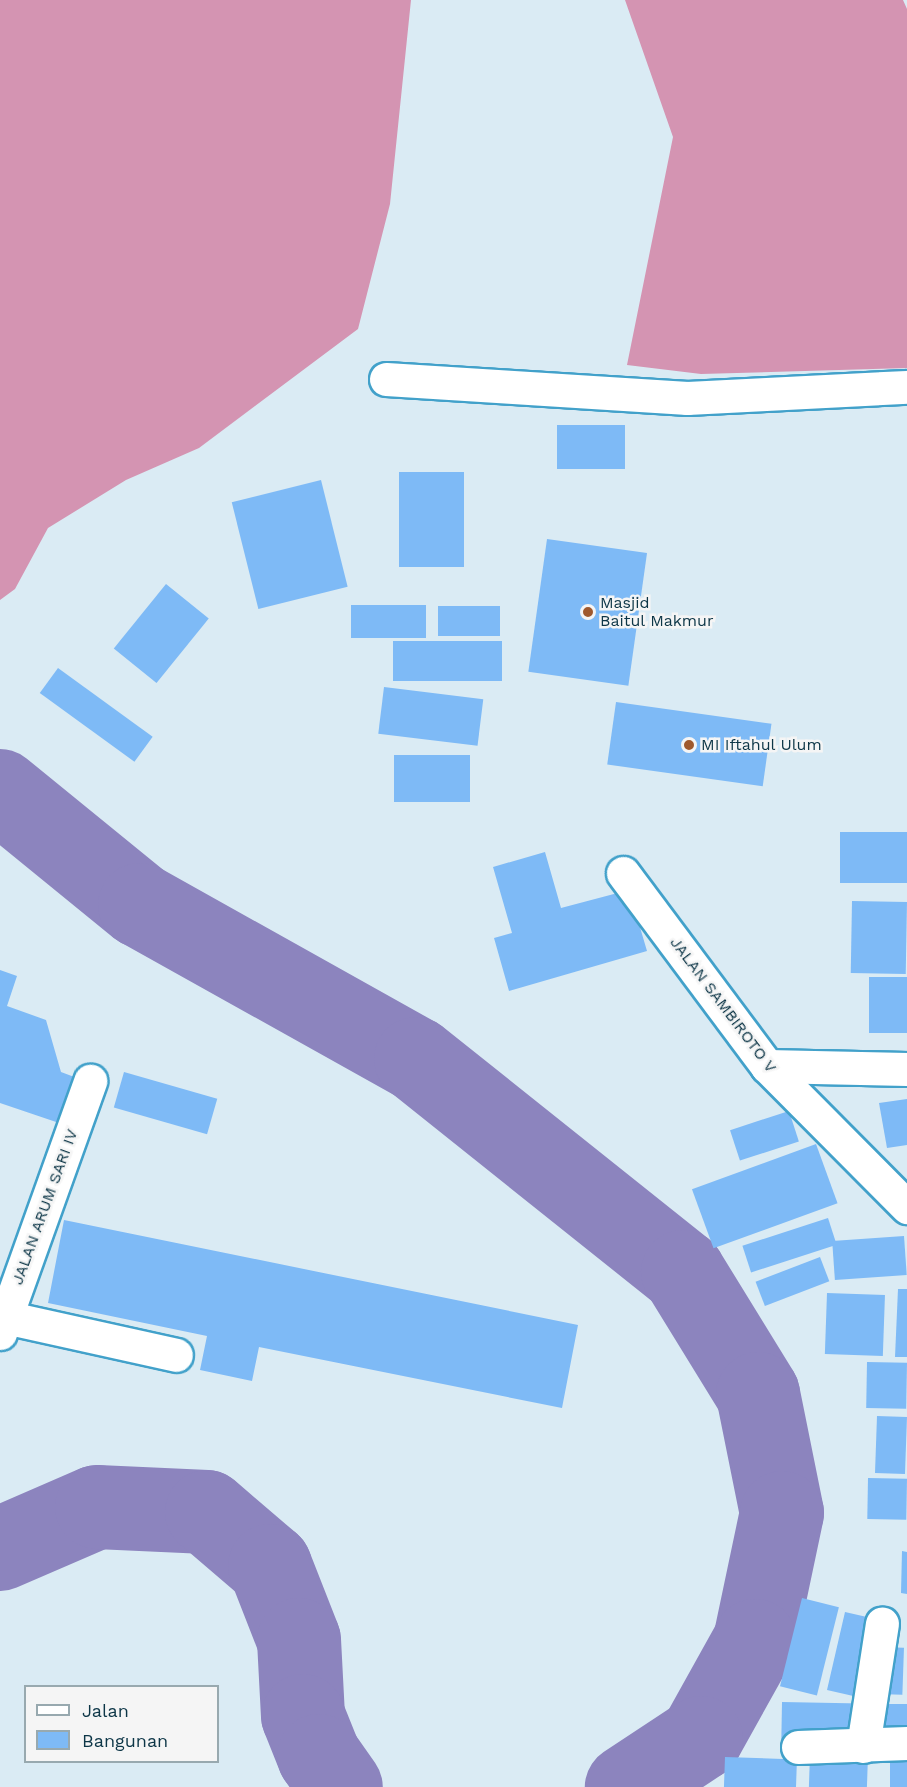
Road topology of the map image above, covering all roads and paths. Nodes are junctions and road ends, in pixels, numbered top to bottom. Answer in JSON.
{"nodes":[{"id":1,"x":386,"y":379,"type":"dead end"},
{"id":2,"x":907,"y":387,"type":"edge"},
{"id":3,"x":623,"y":873,"type":"dead end"},
{"id":4,"x":767,"y":1066,"type":"junction"},
{"id":5,"x":907,"y":1069,"type":"edge"},
{"id":6,"x":90,"y":1081,"type":"dead end"},
{"id":7,"x":907,"y":1207,"type":"edge"},
{"id":8,"x":2,"y":1325,"type":"edge"},
{"id":9,"x":177,"y":1355,"type":"dead end"},
{"id":10,"x":882,"y":1623,"type":"dead end"},
{"id":11,"x":907,"y":1743,"type":"edge"},
{"id":12,"x":863,"y":1746,"type":"junction"},
{"id":13,"x":798,"y":1747,"type":"dead end"}],
"edges":[{"from":1,"to":2,"type":"street"},
{"from":3,"to":4,"type":"street","name":"JALAN SAMBIROTO V"},
{"from":4,"to":5,"type":"street"},
{"from":4,"to":7,"type":"street","name":"JALAN SAMBIROTO V"},
{"from":6,"to":8,"type":"street","name":"JALAN ARUM SARI IV"},
{"from":8,"to":9,"type":"street"},
{"from":10,"to":12,"type":"street"},
{"from":11,"to":12,"type":"street"},
{"from":12,"to":13,"type":"street"}]}
